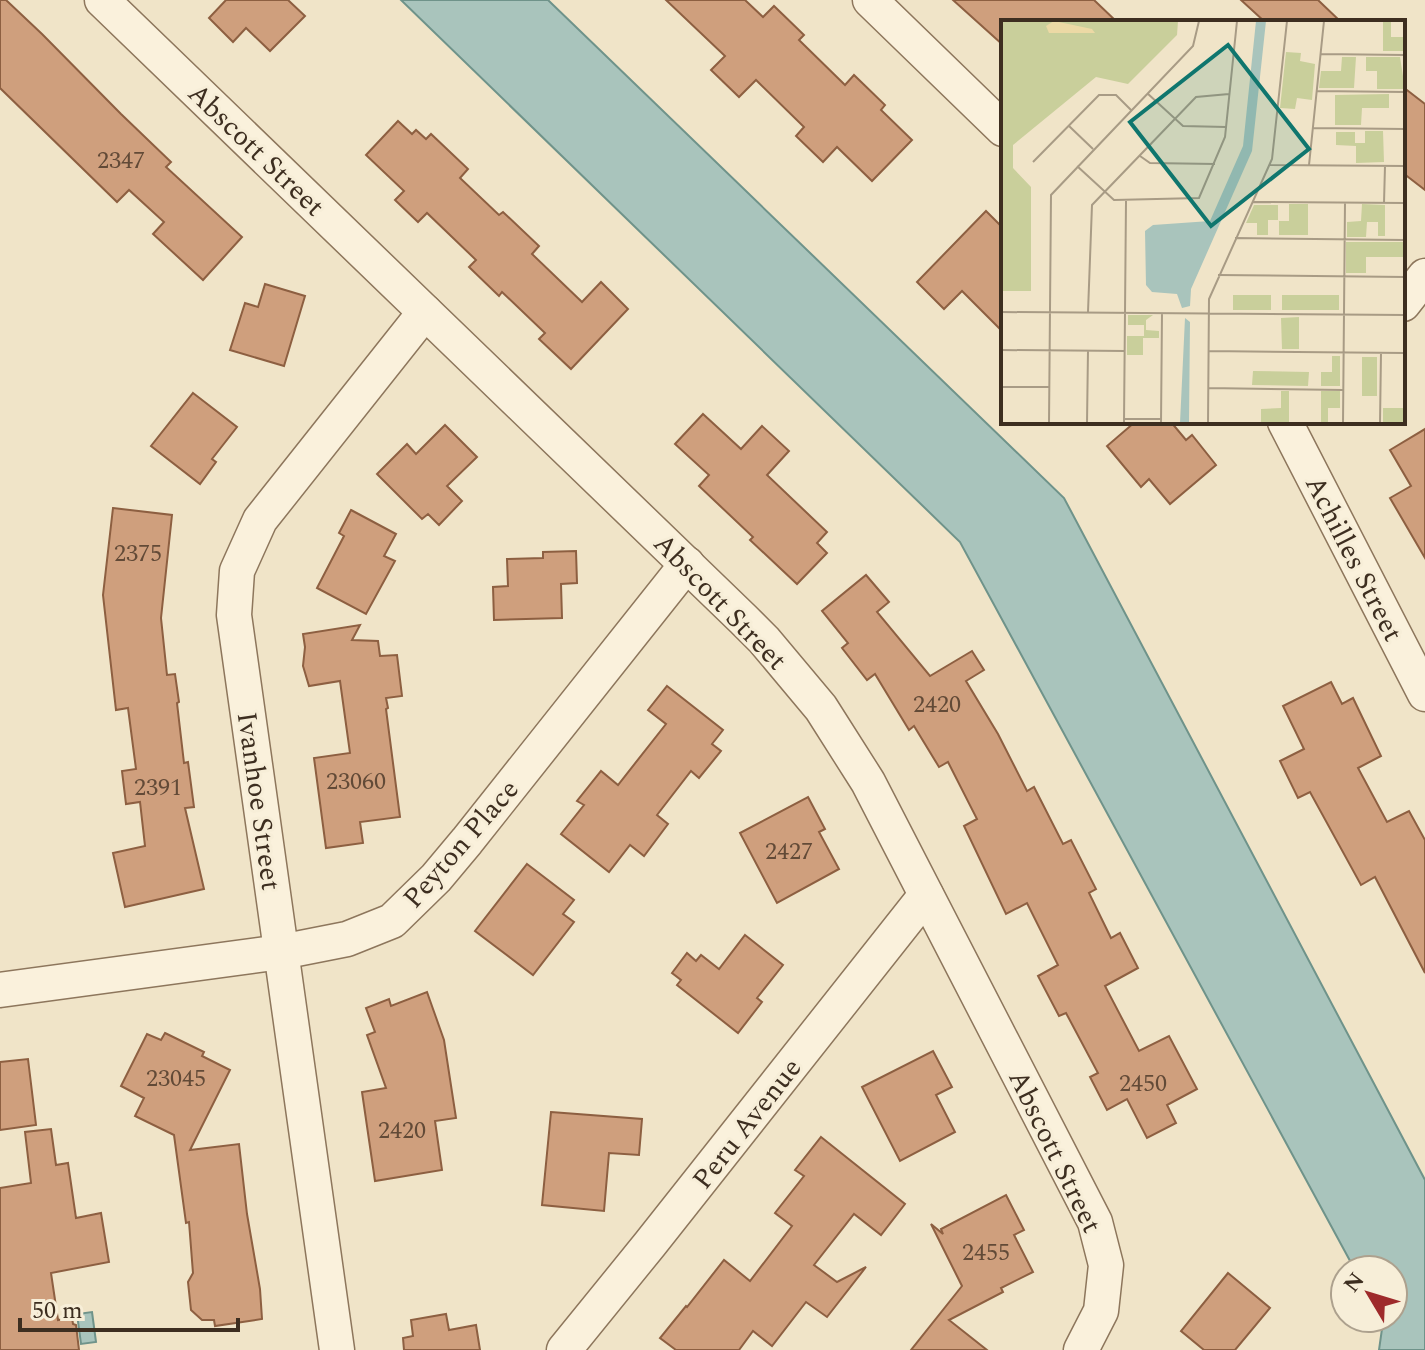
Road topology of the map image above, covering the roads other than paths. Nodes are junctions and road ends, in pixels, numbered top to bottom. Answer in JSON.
{"nodes":[{"id":1,"x":102,"y":0,"type":"edge"},
{"id":2,"x":870,"y":0,"type":"edge"},
{"id":3,"x":1001,"y":127,"type":"edge"},
{"id":4,"x":1425,"y":276,"type":"edge"},
{"id":5,"x":1405,"y":301,"type":"edge"},
{"id":6,"x":425,"y":312,"type":"junction"},
{"id":7,"x":1296,"y":428,"type":"edge"},
{"id":8,"x":687,"y":564,"type":"junction"},
{"id":9,"x":1425,"y":694,"type":"edge"},
{"id":10,"x":926,"y":895,"type":"junction"},
{"id":11,"x":281,"y":952,"type":"junction"},
{"id":12,"x":0,"y":990,"type":"edge"},
{"id":13,"x":337,"y":1350,"type":"edge"},
{"id":14,"x":564,"y":1350,"type":"edge"},
{"id":15,"x":1081,"y":1350,"type":"edge"}],
"edges":[{"from":1,"to":6,"type":"street","name":"Abscott Street"},
{"from":2,"to":3,"type":"street"},
{"from":4,"to":5,"type":"street"},
{"from":6,"to":8,"type":"street","name":"Abscott Street"},
{"from":6,"to":11,"type":"street","name":"Ivanhoe Street"},
{"from":7,"to":9,"type":"street","name":"Achilles Street"},
{"from":8,"to":10,"type":"street","name":"Abscott Street"},
{"from":8,"to":11,"type":"street","name":"Peyton Place"},
{"from":10,"to":14,"type":"street","name":"Peru Avenue"},
{"from":10,"to":15,"type":"street","name":"Abscott Street"},
{"from":11,"to":12,"type":"street","name":"Peyton Place"},
{"from":11,"to":13,"type":"street","name":"Ivanhoe Street"}]}
